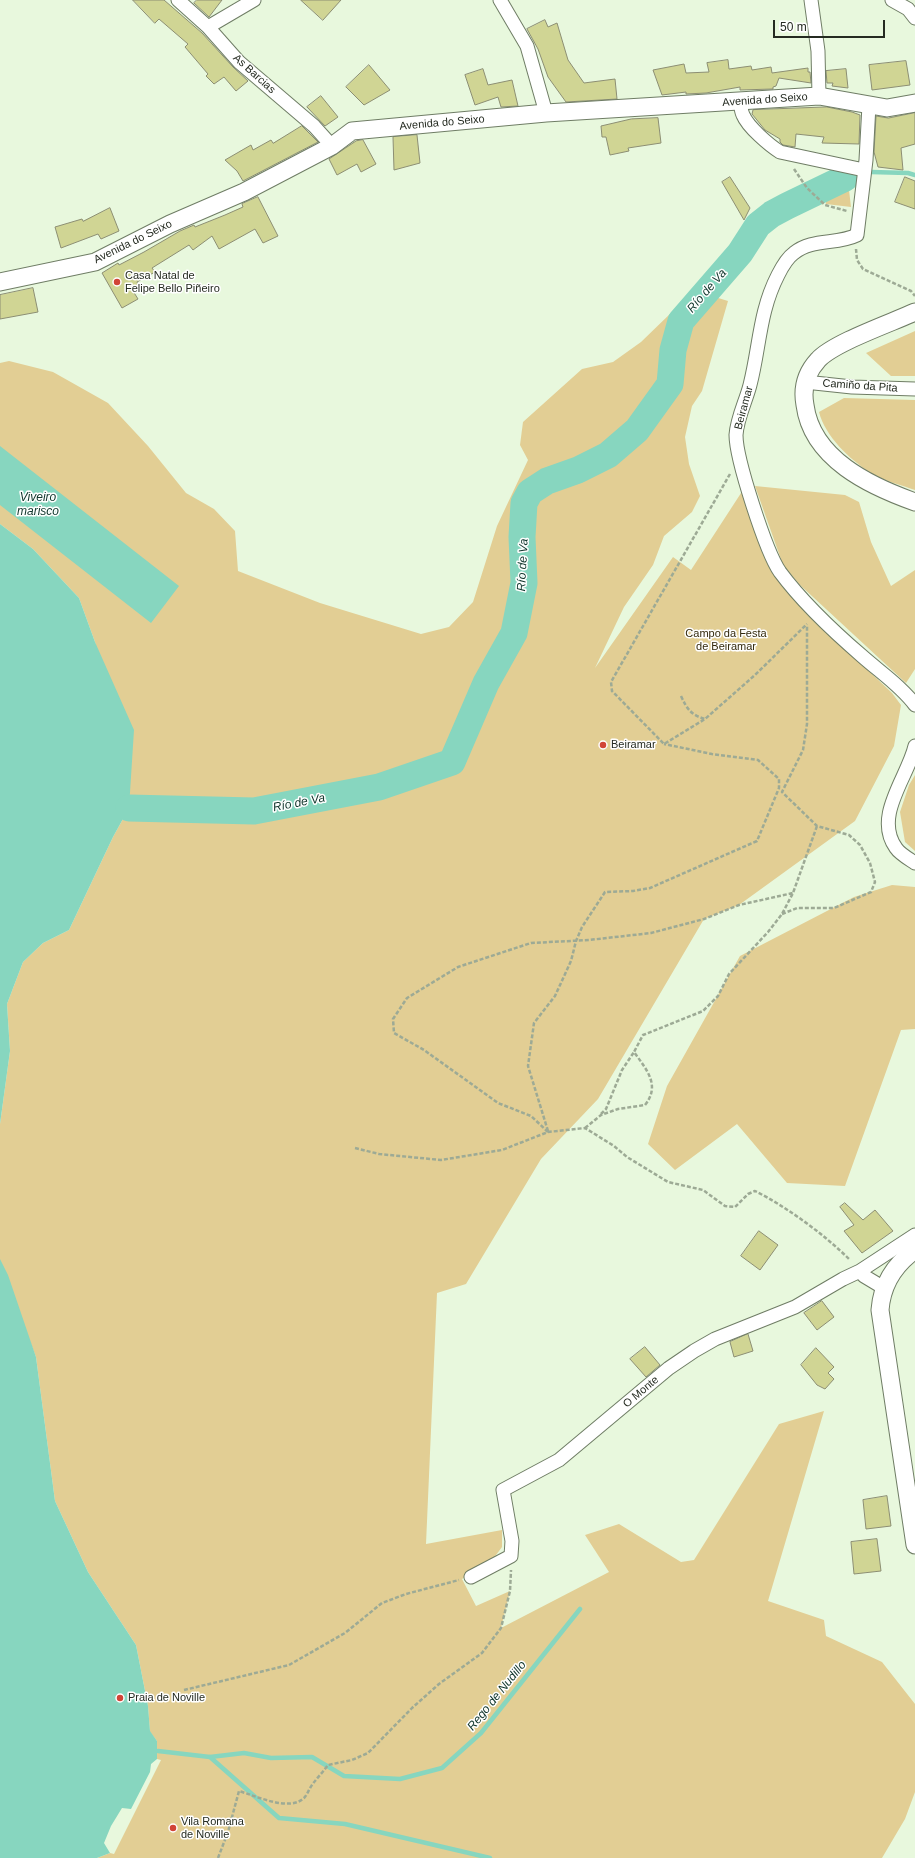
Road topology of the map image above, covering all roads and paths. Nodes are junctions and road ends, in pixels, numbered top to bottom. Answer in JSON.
{"nodes":[{"id":1,"x":178,"y":0,"type":"edge"},
{"id":2,"x":254,"y":0,"type":"edge"},
{"id":3,"x":500,"y":0,"type":"edge"},
{"id":4,"x":811,"y":0,"type":"edge"},
{"id":5,"x":892,"y":0,"type":"edge"},
{"id":6,"x":915,"y":18,"type":"edge"},
{"id":7,"x":208,"y":27,"type":"junction"},
{"id":8,"x":819,"y":96,"type":"junction"},
{"id":9,"x":740,"y":102,"type":"junction"},
{"id":10,"x":915,"y":103,"type":"edge"},
{"id":11,"x":869,"y":105,"type":"junction"},
{"id":12,"x":546,"y":113,"type":"junction"},
{"id":13,"x":332,"y":146,"type":"junction"},
{"id":14,"x":864,"y":170,"type":"junction"},
{"id":15,"x":807,"y":188,"type":"dead end"},
{"id":16,"x":859,"y":212,"type":"junction"},
{"id":17,"x":851,"y":238,"type":"junction"},
{"id":18,"x":0,"y":282,"type":"edge"},
{"id":19,"x":915,"y":296,"type":"edge"},
{"id":20,"x":915,"y":312,"type":"edge"},
{"id":21,"x":805,"y":382,"type":"junction"},
{"id":22,"x":915,"y":389,"type":"edge"},
{"id":23,"x":740,"y":457,"type":"junction"},
{"id":24,"x":915,"y":502,"type":"edge"},
{"id":25,"x":812,"y":617,"type":"junction"},
{"id":26,"x":807,"y":625,"type":"junction"},
{"id":27,"x":681,"y":696,"type":"dead end"},
{"id":28,"x":915,"y":705,"type":"edge"},
{"id":29,"x":705,"y":719,"type":"junction"},
{"id":30,"x":664,"y":744,"type":"junction"},
{"id":31,"x":915,"y":746,"type":"edge"},
{"id":32,"x":817,"y":826,"type":"junction"},
{"id":33,"x":915,"y":863,"type":"edge"},
{"id":34,"x":793,"y":893,"type":"junction"},
{"id":35,"x":782,"y":914,"type":"junction"},
{"id":36,"x":576,"y":941,"type":"junction"},
{"id":37,"x":634,"y":1052,"type":"junction"},
{"id":38,"x":601,"y":1114,"type":"junction"},
{"id":39,"x":585,"y":1128,"type":"dead end"},
{"id":40,"x":548,"y":1132,"type":"junction"},
{"id":41,"x":355,"y":1148,"type":"dead end"},
{"id":42,"x":915,"y":1235,"type":"edge"},
{"id":43,"x":915,"y":1250,"type":"edge"},
{"id":44,"x":860,"y":1271,"type":"junction"},
{"id":45,"x":884,"y":1288,"type":"junction"},
{"id":46,"x":915,"y":1545,"type":"edge"},
{"id":47,"x":511,"y":1556,"type":"junction"},
{"id":48,"x":472,"y":1577,"type":"joint"},
{"id":49,"x":184,"y":1690,"type":"dead end"},
{"id":50,"x":218,"y":1858,"type":"edge"}],
"edges":[{"from":1,"to":7,"type":"street","name":"As Barcias"},
{"from":2,"to":7,"type":"street"},
{"from":3,"to":12,"type":"street"},
{"from":4,"to":8,"type":"street"},
{"from":5,"to":6,"type":"street"},
{"from":7,"to":13,"type":"street","name":"As Barcias"},
{"from":8,"to":9,"type":"street","name":"Avenida do Seixo"},
{"from":8,"to":11,"type":"street","name":"Avenida do Seixo"},
{"from":9,"to":12,"type":"street","name":"Avenida do Seixo"},
{"from":9,"to":14,"type":"street"},
{"from":10,"to":11,"type":"street","name":"Avenida do Seixo"},
{"from":11,"to":14,"type":"street"},
{"from":12,"to":13,"type":"street","name":"Avenida do Seixo"},
{"from":13,"to":18,"type":"street","name":"Avenida do Seixo"},
{"from":14,"to":16,"type":"street"},
{"from":15,"to":16,"type":"path"},
{"from":16,"to":17,"type":"street"},
{"from":17,"to":19,"type":"path"},
{"from":17,"to":23,"type":"street","name":"Beiramar"},
{"from":20,"to":21,"type":"street"},
{"from":21,"to":22,"type":"street","name":"Camiño da Pita"},
{"from":21,"to":24,"type":"street"},
{"from":23,"to":25,"type":"street","name":"Beiramar"},
{"from":23,"to":30,"type":"path"},
{"from":25,"to":26,"type":"path"},
{"from":25,"to":26,"type":"path"},
{"from":25,"to":28,"type":"street","name":"Beiramar"},
{"from":26,"to":29,"type":"path"},
{"from":26,"to":32,"type":"path"},
{"from":27,"to":29,"type":"path"},
{"from":29,"to":30,"type":"path"},
{"from":30,"to":36,"type":"path"},
{"from":31,"to":33,"type":"street"},
{"from":32,"to":34,"type":"path"},
{"from":32,"to":35,"type":"path"},
{"from":34,"to":35,"type":"path"},
{"from":34,"to":36,"type":"path"},
{"from":35,"to":37,"type":"path"},
{"from":36,"to":40,"type":"path"},
{"from":36,"to":40,"type":"path"},
{"from":37,"to":38,"type":"path"},
{"from":37,"to":38,"type":"path"},
{"from":38,"to":39,"type":"path"},
{"from":40,"to":41,"type":"path"},
{"from":40,"to":44,"type":"path"},
{"from":42,"to":44,"type":"street"},
{"from":43,"to":45,"type":"street"},
{"from":44,"to":45,"type":"street"},
{"from":44,"to":47,"type":"street","name":"O Monte"},
{"from":45,"to":46,"type":"street"},
{"from":47,"to":48,"type":"street"},
{"from":47,"to":50,"type":"path"},
{"from":48,"to":49,"type":"path"}]}
